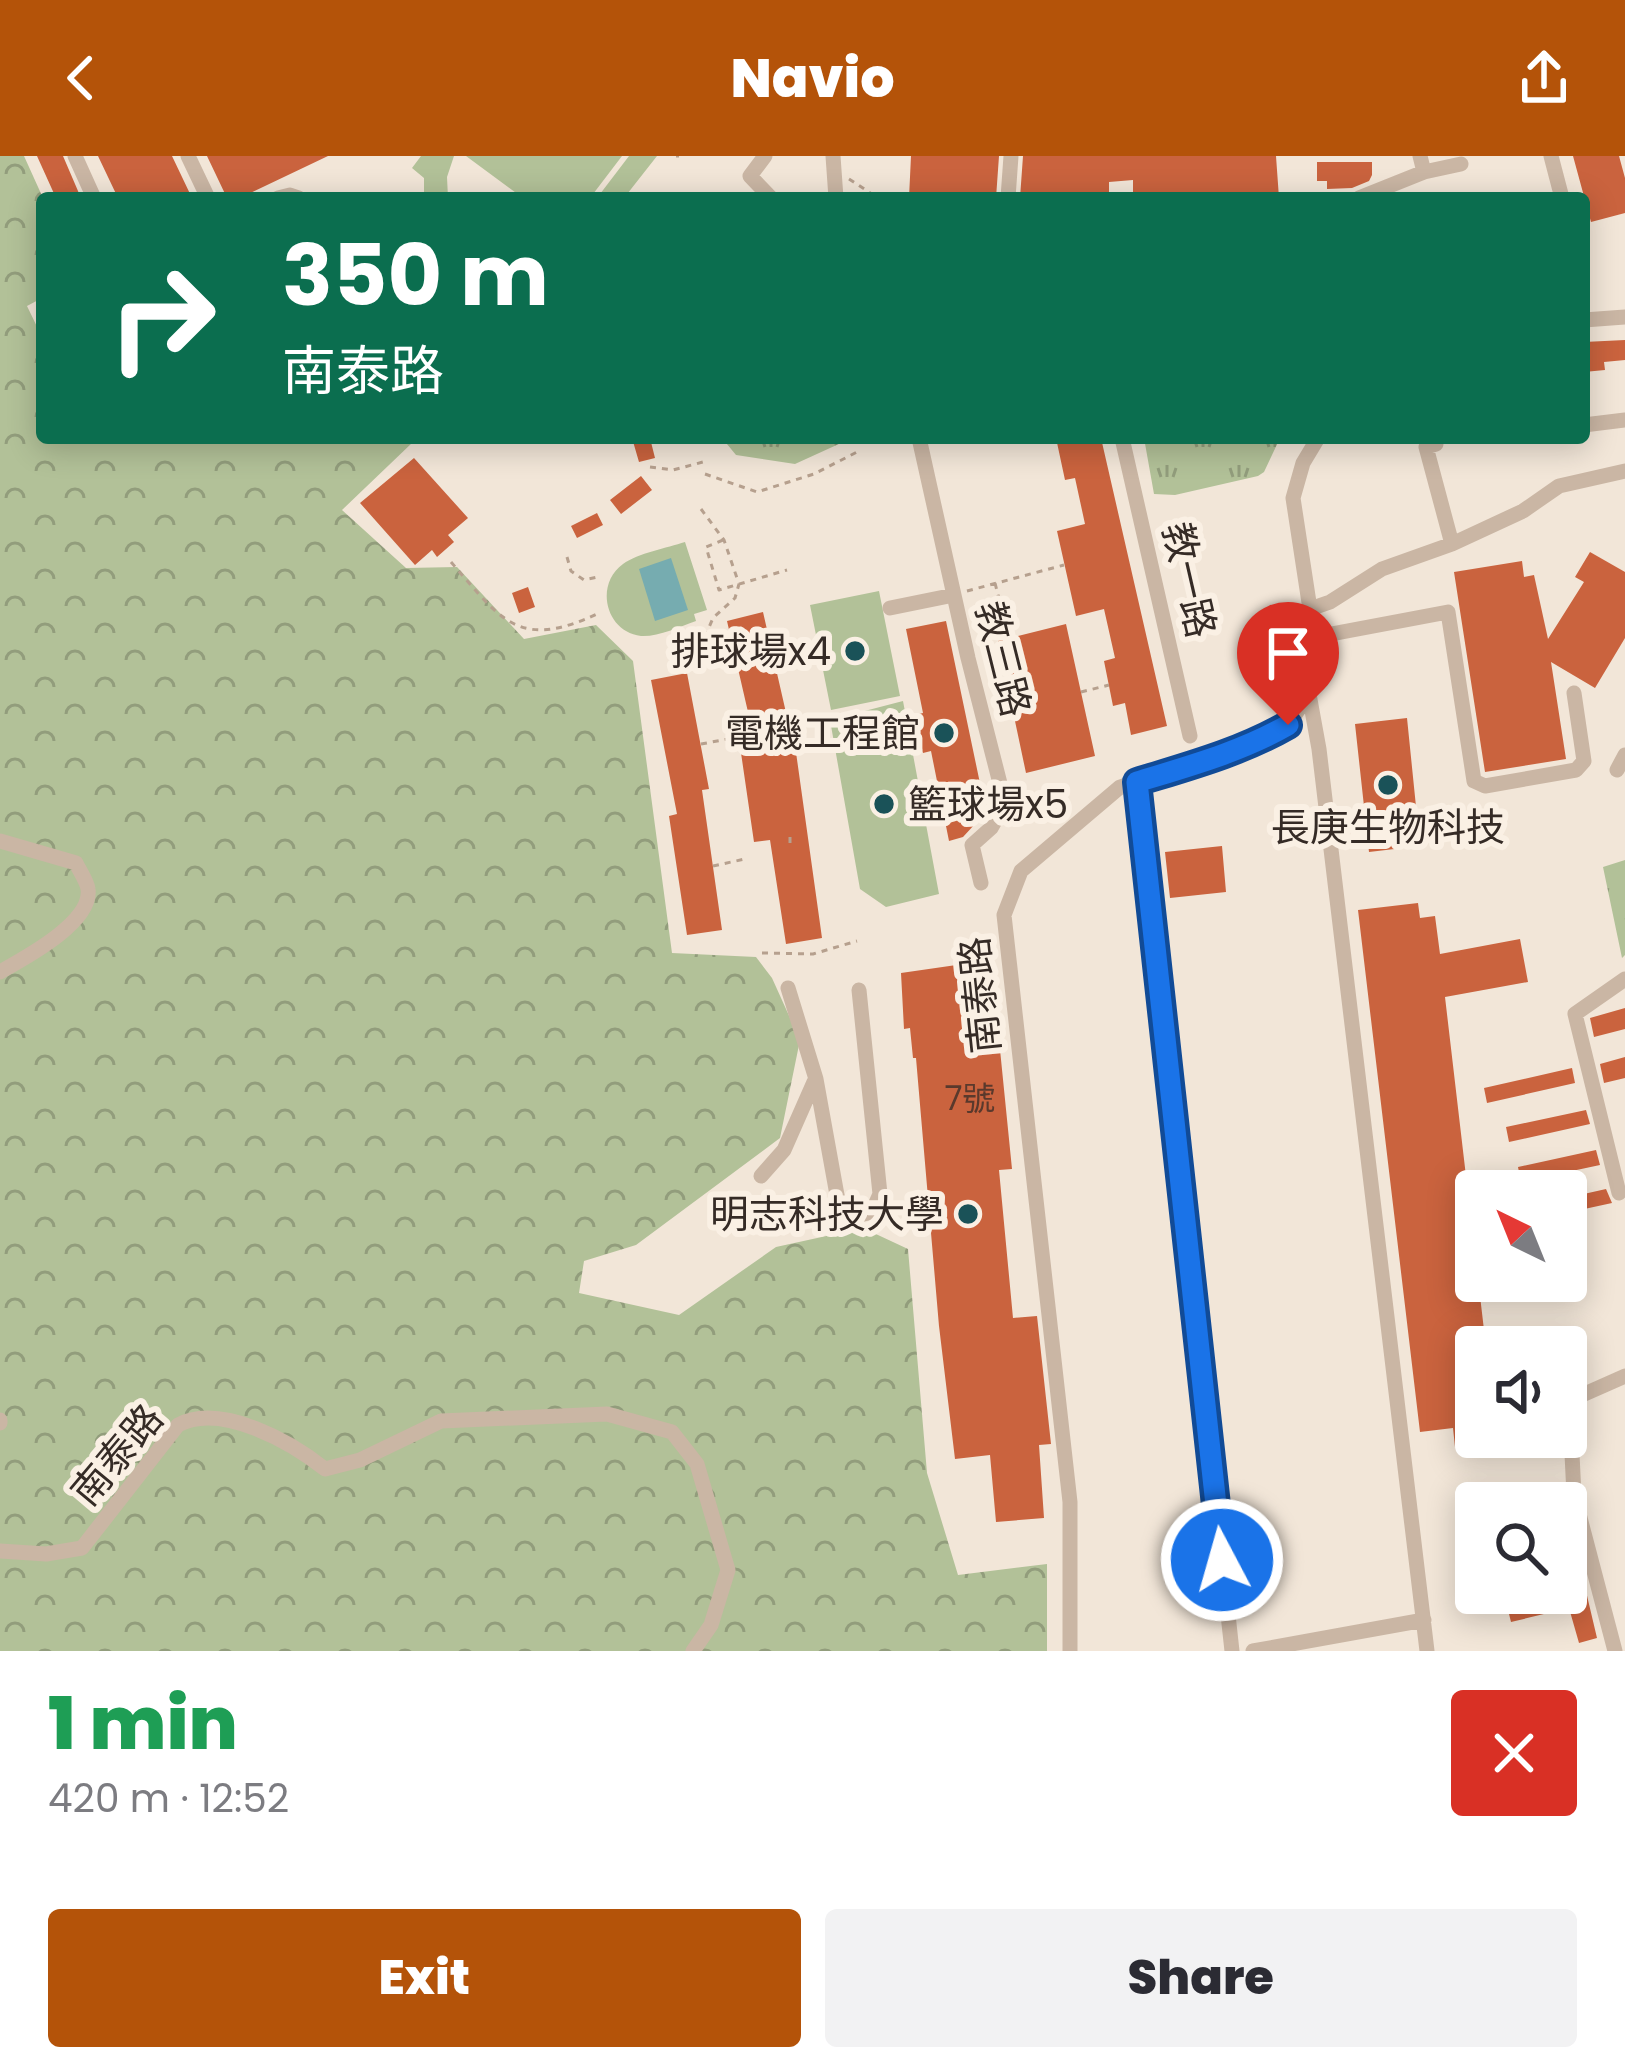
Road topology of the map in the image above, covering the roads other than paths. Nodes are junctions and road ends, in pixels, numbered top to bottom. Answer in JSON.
{"nodes":[{"id":1,"x":75,"y":156,"type":"edge"},
{"id":2,"x":188,"y":156,"type":"edge"},
{"id":3,"x":765,"y":156,"type":"edge"},
{"id":4,"x":1011,"y":156,"type":"edge"},
{"id":5,"x":1552,"y":156,"type":"edge"},
{"id":6,"x":832,"y":162,"type":"edge"},
{"id":7,"x":1422,"y":164,"type":"edge"},
{"id":8,"x":1461,"y":164,"type":"dead end"},
{"id":9,"x":91,"y":192,"type":"edge"},
{"id":10,"x":205,"y":192,"type":"edge"},
{"id":11,"x":765,"y":192,"type":"edge"},
{"id":12,"x":835,"y":192,"type":"edge"},
{"id":13,"x":1008,"y":192,"type":"edge"},
{"id":14,"x":1370,"y":192,"type":"edge"},
{"id":15,"x":1561,"y":192,"type":"edge"},
{"id":16,"x":1625,"y":317,"type":"edge"},
{"id":17,"x":1590,"y":320,"type":"edge"},
{"id":18,"x":1625,"y":420,"type":"edge"},
{"id":19,"x":1590,"y":424,"type":"edge"},
{"id":20,"x":920,"y":444,"type":"edge"},
{"id":21,"x":1123,"y":444,"type":"edge"},
{"id":22,"x":1314,"y":444,"type":"edge"},
{"id":23,"x":1436,"y":444,"type":"edge"},
{"id":24,"x":1625,"y":471,"type":"edge"},
{"id":25,"x":1452,"y":544,"type":"junction"},
{"id":26,"x":954,"y":595,"type":"junction"},
{"id":27,"x":890,"y":608,"type":"dead end"},
{"id":28,"x":1310,"y":609,"type":"junction"},
{"id":29,"x":1310,"y":638,"type":"junction"},
{"id":30,"x":1574,"y":692,"type":"dead end"},
{"id":31,"x":1309,"y":694,"type":"junction"},
{"id":32,"x":1190,"y":736,"type":"dead end"},
{"id":33,"x":1137,"y":782,"type":"junction"},
{"id":34,"x":0,"y":841,"type":"edge"},
{"id":35,"x":981,"y":883,"type":"dead end"},
{"id":36,"x":0,"y":972,"type":"edge"},
{"id":37,"x":1625,"y":979,"type":"edge"},
{"id":38,"x":788,"y":988,"type":"dead end"},
{"id":39,"x":859,"y":990,"type":"dead end"},
{"id":40,"x":816,"y":1079,"type":"junction"},
{"id":41,"x":761,"y":1176,"type":"dead end"},
{"id":42,"x":1619,"y":1193,"type":"dead end"},
{"id":43,"x":1625,"y":1376,"type":"edge"},
{"id":44,"x":0,"y":1551,"type":"edge"},
{"id":45,"x":1424,"y":1621,"type":"junction"},
{"id":46,"x":693,"y":1651,"type":"edge"},
{"id":47,"x":1070,"y":1651,"type":"edge"},
{"id":48,"x":1232,"y":1651,"type":"edge"},
{"id":49,"x":1252,"y":1651,"type":"edge"},
{"id":50,"x":1426,"y":1651,"type":"edge"},
{"id":51,"x":1615,"y":1651,"type":"edge"}],
"edges":[{"from":1,"to":9,"type":"street"},
{"from":2,"to":10,"type":"street"},
{"from":3,"to":11,"type":"street"},
{"from":4,"to":13,"type":"street"},
{"from":5,"to":15,"type":"street"},
{"from":6,"to":12,"type":"street"},
{"from":7,"to":8,"type":"street"},
{"from":7,"to":14,"type":"street"},
{"from":16,"to":17,"type":"street"},
{"from":18,"to":19,"type":"street"},
{"from":20,"to":26,"type":"street","name":"教三路"},
{"from":21,"to":32,"type":"street","name":"教一路"},
{"from":22,"to":28,"type":"street"},
{"from":23,"to":25,"type":"street"},
{"from":24,"to":25,"type":"street"},
{"from":25,"to":28,"type":"street"},
{"from":26,"to":27,"type":"street"},
{"from":26,"to":35,"type":"street","name":"教三路"},
{"from":28,"to":29,"type":"street"},
{"from":29,"to":30,"type":"street"},
{"from":29,"to":31,"type":"street"},
{"from":31,"to":33,"type":"street","name":"南泰路"},
{"from":31,"to":45,"type":"street"},
{"from":33,"to":47,"type":"street","name":"南泰路"},
{"from":33,"to":48,"type":"street"},
{"from":34,"to":36,"type":"street"},
{"from":37,"to":42,"type":"street"},
{"from":38,"to":40,"type":"street"},
{"from":39,"to":40,"type":"street"},
{"from":40,"to":41,"type":"street"},
{"from":43,"to":51,"type":"street"},
{"from":44,"to":46,"type":"street","name":"南泰路"},
{"from":45,"to":49,"type":"street"},
{"from":45,"to":50,"type":"street"}]}
